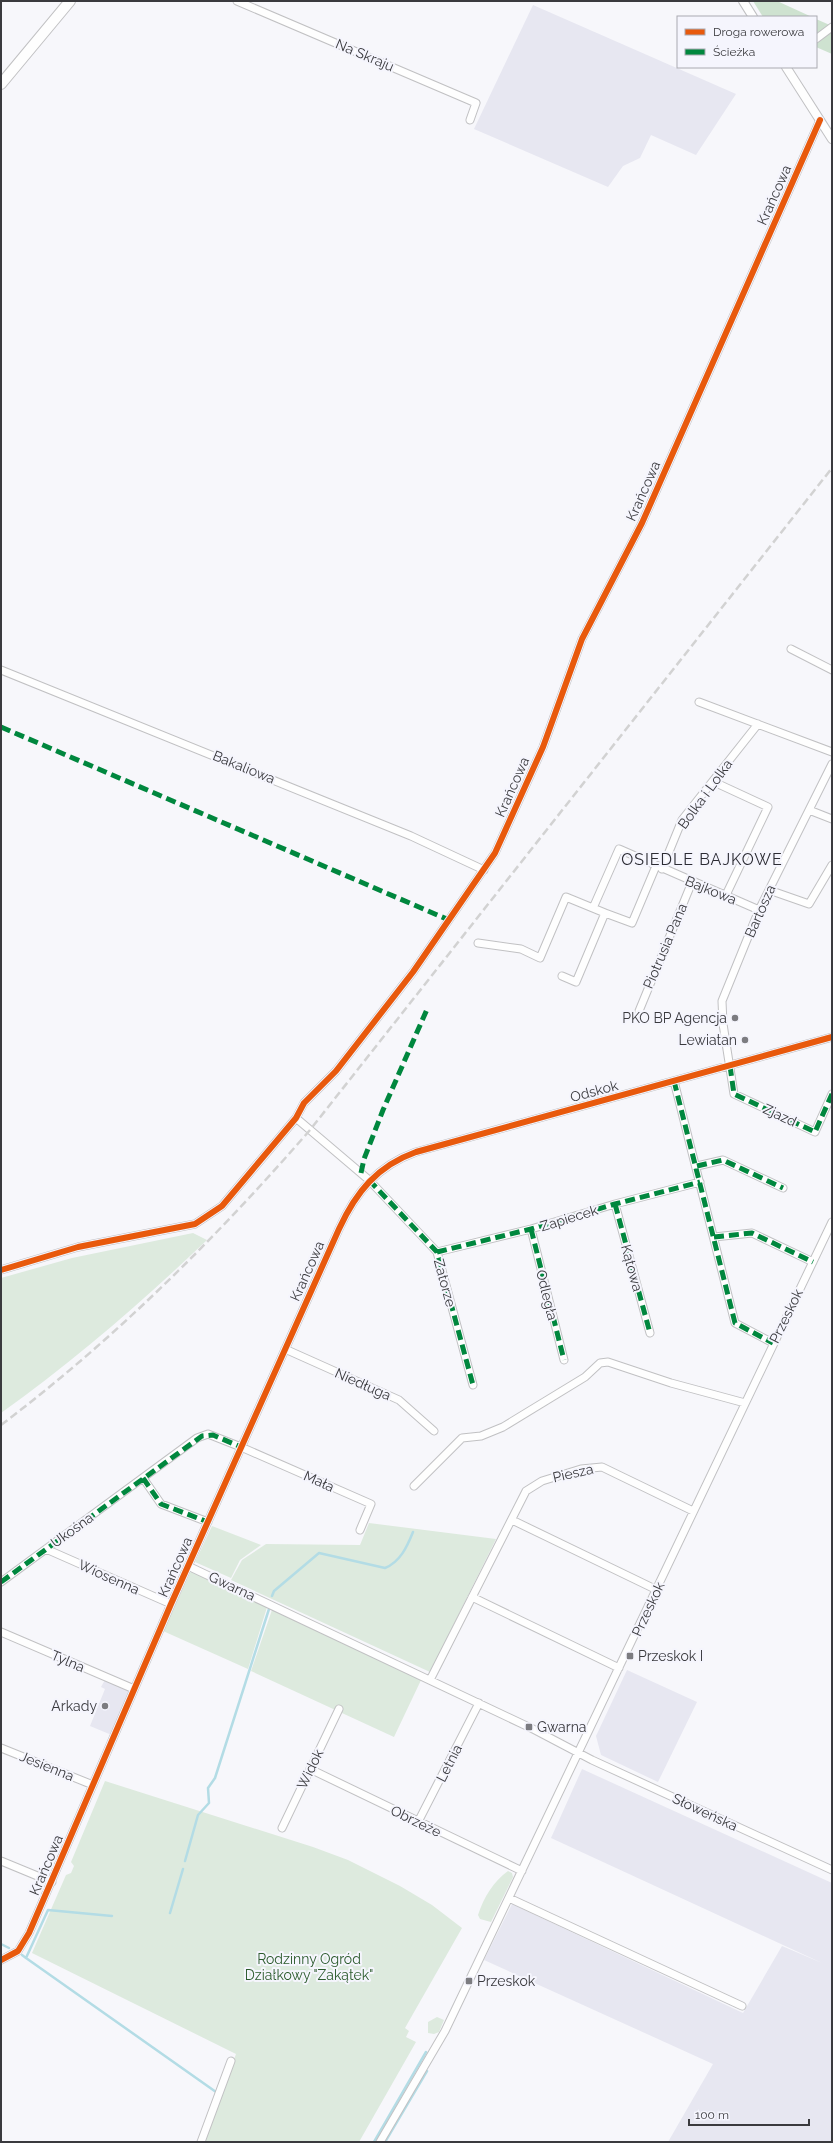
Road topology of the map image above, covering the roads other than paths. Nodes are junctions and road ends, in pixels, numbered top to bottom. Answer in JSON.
{"nodes":[{"id":1,"x":70,"y":1,"type":"edge"},
{"id":2,"x":237,"y":1,"type":"edge"},
{"id":3,"x":743,"y":1,"type":"edge"},
{"id":4,"x":752,"y":16,"type":"edge"},
{"id":5,"x":832,"y":26,"type":"edge"},
{"id":6,"x":817,"y":38,"type":"edge"},
{"id":7,"x":787,"y":68,"type":"edge"},
{"id":8,"x":1,"y":84,"type":"edge"},
{"id":9,"x":470,"y":120,"type":"dead end"},
{"id":10,"x":820,"y":120,"type":"junction"},
{"id":11,"x":832,"y":139,"type":"edge"},
{"id":12,"x":791,"y":649,"type":"dead end"},
{"id":13,"x":1,"y":670,"type":"edge"},
{"id":14,"x":832,"y":670,"type":"edge"},
{"id":15,"x":699,"y":702,"type":"dead end"},
{"id":16,"x":758,"y":724,"type":"junction"},
{"id":17,"x":832,"y":752,"type":"edge"},
{"id":18,"x":832,"y":764,"type":"edge"},
{"id":19,"x":714,"y":782,"type":"junction"},
{"id":20,"x":809,"y":810,"type":"junction"},
{"id":21,"x":832,"y":820,"type":"edge"},
{"id":22,"x":832,"y":865,"type":"edge"},
{"id":23,"x":659,"y":867,"type":"junction"},
{"id":24,"x":484,"y":870,"type":"junction"},
{"id":25,"x":692,"y":882,"type":"junction"},
{"id":26,"x":769,"y":890,"type":"junction"},
{"id":27,"x":726,"y":895,"type":"junction"},
{"id":28,"x":593,"y":908,"type":"junction"},
{"id":29,"x":759,"y":910,"type":"junction"},
{"id":30,"x":605,"y":913,"type":"junction"},
{"id":31,"x":478,"y":943,"type":"dead end"},
{"id":32,"x":562,"y":976,"type":"dead end"},
{"id":33,"x":639,"y":1011,"type":"dead end"},
{"id":34,"x":832,"y":1037,"type":"edge"},
{"id":35,"x":730,"y":1066,"type":"junction"},
{"id":36,"x":674,"y":1081,"type":"junction"},
{"id":37,"x":832,"y":1094,"type":"edge"},
{"id":38,"x":296,"y":1118,"type":"junction"},
{"id":39,"x":696,"y":1166,"type":"junction"},
{"id":40,"x":369,"y":1180,"type":"junction"},
{"id":41,"x":700,"y":1182,"type":"junction"},
{"id":42,"x":783,"y":1188,"type":"dead end"},
{"id":43,"x":615,"y":1204,"type":"junction"},
{"id":44,"x":832,"y":1222,"type":"edge"},
{"id":45,"x":531,"y":1229,"type":"junction"},
{"id":46,"x":714,"y":1237,"type":"junction"},
{"id":47,"x":437,"y":1252,"type":"junction"},
{"id":48,"x":813,"y":1262,"type":"junction"},
{"id":49,"x":1,"y":1270,"type":"edge"},
{"id":50,"x":650,"y":1333,"type":"dead end"},
{"id":51,"x":773,"y":1343,"type":"junction"},
{"id":52,"x":285,"y":1349,"type":"junction"},
{"id":53,"x":564,"y":1360,"type":"dead end"},
{"id":54,"x":473,"y":1386,"type":"dead end"},
{"id":55,"x":744,"y":1403,"type":"junction"},
{"id":56,"x":434,"y":1431,"type":"dead end"},
{"id":57,"x":241,"y":1447,"type":"junction"},
{"id":58,"x":143,"y":1478,"type":"junction"},
{"id":59,"x":414,"y":1486,"type":"dead end"},
{"id":60,"x":693,"y":1511,"type":"junction"},
{"id":61,"x":512,"y":1520,"type":"junction"},
{"id":62,"x":208,"y":1522,"type":"junction"},
{"id":63,"x":360,"y":1530,"type":"dead end"},
{"id":64,"x":46,"y":1549,"type":"junction"},
{"id":65,"x":188,"y":1566,"type":"junction"},
{"id":66,"x":1,"y":1582,"type":"edge"},
{"id":67,"x":657,"y":1590,"type":"junction"},
{"id":68,"x":472,"y":1597,"type":"junction"},
{"id":69,"x":171,"y":1604,"type":"junction"},
{"id":70,"x":1,"y":1632,"type":"edge"},
{"id":71,"x":619,"y":1668,"type":"junction"},
{"id":72,"x":430,"y":1680,"type":"junction"},
{"id":73,"x":134,"y":1689,"type":"junction"},
{"id":74,"x":479,"y":1703,"type":"junction"},
{"id":75,"x":339,"y":1709,"type":"dead end"},
{"id":76,"x":1,"y":1748,"type":"edge"},
{"id":77,"x":578,"y":1752,"type":"junction"},
{"id":78,"x":310,"y":1769,"type":"junction"},
{"id":79,"x":93,"y":1785,"type":"junction"},
{"id":80,"x":418,"y":1822,"type":"junction"},
{"id":81,"x":282,"y":1828,"type":"dead end"},
{"id":82,"x":1,"y":1861,"type":"edge"},
{"id":83,"x":832,"y":1870,"type":"edge"},
{"id":84,"x":522,"y":1871,"type":"junction"},
{"id":85,"x":52,"y":1882,"type":"junction"},
{"id":86,"x":509,"y":1898,"type":"junction"},
{"id":87,"x":1,"y":1960,"type":"edge"},
{"id":88,"x":742,"y":2006,"type":"dead end"},
{"id":89,"x":231,"y":2061,"type":"dead end"},
{"id":90,"x":201,"y":2142,"type":"edge"},
{"id":91,"x":380,"y":2142,"type":"edge"}],
"edges":[{"from":1,"to":8,"type":"main road"},
{"from":2,"to":9,"type":"street","name":"Na Skraju"},
{"from":3,"to":4,"type":"street"},
{"from":5,"to":6,"type":"street"},
{"from":7,"to":10,"type":"street"},
{"from":10,"to":11,"type":"street"},
{"from":10,"to":24,"type":"street","name":"Krańcowa"},
{"from":12,"to":14,"type":"street"},
{"from":13,"to":24,"type":"street","name":"Bakaliowa"},
{"from":15,"to":16,"type":"street"},
{"from":16,"to":17,"type":"street"},
{"from":16,"to":19,"type":"street","name":"Bolka i Lolka"},
{"from":18,"to":20,"type":"street","name":"Bartosza"},
{"from":19,"to":23,"type":"street","name":"Bolka i Lolka"},
{"from":19,"to":27,"type":"street"},
{"from":20,"to":21,"type":"street"},
{"from":20,"to":26,"type":"street","name":"Bartosza"},
{"from":22,"to":26,"type":"street"},
{"from":23,"to":25,"type":"street","name":"Bajkowa"},
{"from":23,"to":28,"type":"street","name":"Bajkowa"},
{"from":23,"to":30,"type":"street","name":"Bolka i Lolka"},
{"from":24,"to":38,"type":"street","name":"Krańcowa"},
{"from":25,"to":27,"type":"street","name":"Bajkowa"},
{"from":25,"to":33,"type":"street","name":"Piotrusia Pana"},
{"from":26,"to":29,"type":"street","name":"Bartosza"},
{"from":27,"to":29,"type":"street","name":"Bajkowa"},
{"from":28,"to":30,"type":"street"},
{"from":28,"to":31,"type":"street"},
{"from":29,"to":35,"type":"street","name":"Bartosza"},
{"from":30,"to":32,"type":"street"},
{"from":34,"to":35,"type":"street","name":"Odskok"},
{"from":35,"to":36,"type":"street","name":"Odskok"},
{"from":35,"to":37,"type":"street","name":"Zjazd"},
{"from":36,"to":39,"type":"street"},
{"from":36,"to":40,"type":"street","name":"Odskok"},
{"from":38,"to":40,"type":"street"},
{"from":38,"to":49,"type":"street","name":"Krańcowa"},
{"from":39,"to":41,"type":"street"},
{"from":39,"to":42,"type":"street"},
{"from":40,"to":47,"type":"street","name":"Zatorze"},
{"from":40,"to":52,"type":"street","name":"Krańcowa"},
{"from":41,"to":43,"type":"street","name":"Zapiecek"},
{"from":41,"to":46,"type":"street"},
{"from":43,"to":45,"type":"street","name":"Zapiecek"},
{"from":43,"to":50,"type":"street","name":"Kątowa"},
{"from":44,"to":48,"type":"street","name":"Przeskok"},
{"from":45,"to":47,"type":"street","name":"Zapiecek"},
{"from":45,"to":53,"type":"street","name":"Odległa"},
{"from":46,"to":48,"type":"street"},
{"from":46,"to":51,"type":"street"},
{"from":47,"to":54,"type":"street","name":"Zatorze"},
{"from":48,"to":51,"type":"street","name":"Przeskok"},
{"from":51,"to":55,"type":"street","name":"Przeskok"},
{"from":52,"to":56,"type":"street","name":"Niedługa"},
{"from":52,"to":57,"type":"street","name":"Krańcowa"},
{"from":55,"to":59,"type":"street"},
{"from":55,"to":60,"type":"street","name":"Przeskok"},
{"from":57,"to":58,"type":"street","name":"Ukośna"},
{"from":57,"to":62,"type":"street","name":"Krańcowa"},
{"from":57,"to":63,"type":"street","name":"Mała"},
{"from":58,"to":62,"type":"street"},
{"from":58,"to":64,"type":"street","name":"Ukośna"},
{"from":60,"to":61,"type":"street","name":"Piesza"},
{"from":60,"to":67,"type":"street","name":"Przeskok"},
{"from":61,"to":67,"type":"street"},
{"from":61,"to":68,"type":"street","name":"Piesza"},
{"from":62,"to":65,"type":"street","name":"Krańcowa"},
{"from":64,"to":66,"type":"street","name":"Ukośna"},
{"from":64,"to":69,"type":"street","name":"Wiosenna"},
{"from":65,"to":69,"type":"street","name":"Krańcowa"},
{"from":65,"to":72,"type":"street","name":"Gwarna"},
{"from":67,"to":71,"type":"street","name":"Przeskok"},
{"from":68,"to":71,"type":"street"},
{"from":68,"to":72,"type":"street","name":"Piesza"},
{"from":69,"to":73,"type":"street","name":"Krańcowa"},
{"from":70,"to":73,"type":"street","name":"Tylna"},
{"from":71,"to":77,"type":"street","name":"Przeskok"},
{"from":72,"to":74,"type":"street","name":"Gwarna"},
{"from":73,"to":79,"type":"street","name":"Krańcowa"},
{"from":74,"to":77,"type":"street","name":"Gwarna"},
{"from":74,"to":80,"type":"street","name":"Letnia"},
{"from":75,"to":78,"type":"street","name":"Widok"},
{"from":76,"to":79,"type":"street","name":"Jesienna"},
{"from":77,"to":83,"type":"street","name":"Słoweńska"},
{"from":77,"to":84,"type":"street","name":"Przeskok"},
{"from":78,"to":80,"type":"street","name":"Obrzeże"},
{"from":78,"to":81,"type":"street","name":"Widok"},
{"from":79,"to":85,"type":"street","name":"Krańcowa"},
{"from":80,"to":84,"type":"street","name":"Obrzeże"},
{"from":82,"to":85,"type":"street"},
{"from":84,"to":86,"type":"street","name":"Przeskok"},
{"from":85,"to":87,"type":"street","name":"Krańcowa"},
{"from":86,"to":88,"type":"street"},
{"from":86,"to":91,"type":"street","name":"Przeskok"},
{"from":89,"to":90,"type":"street"}]}
